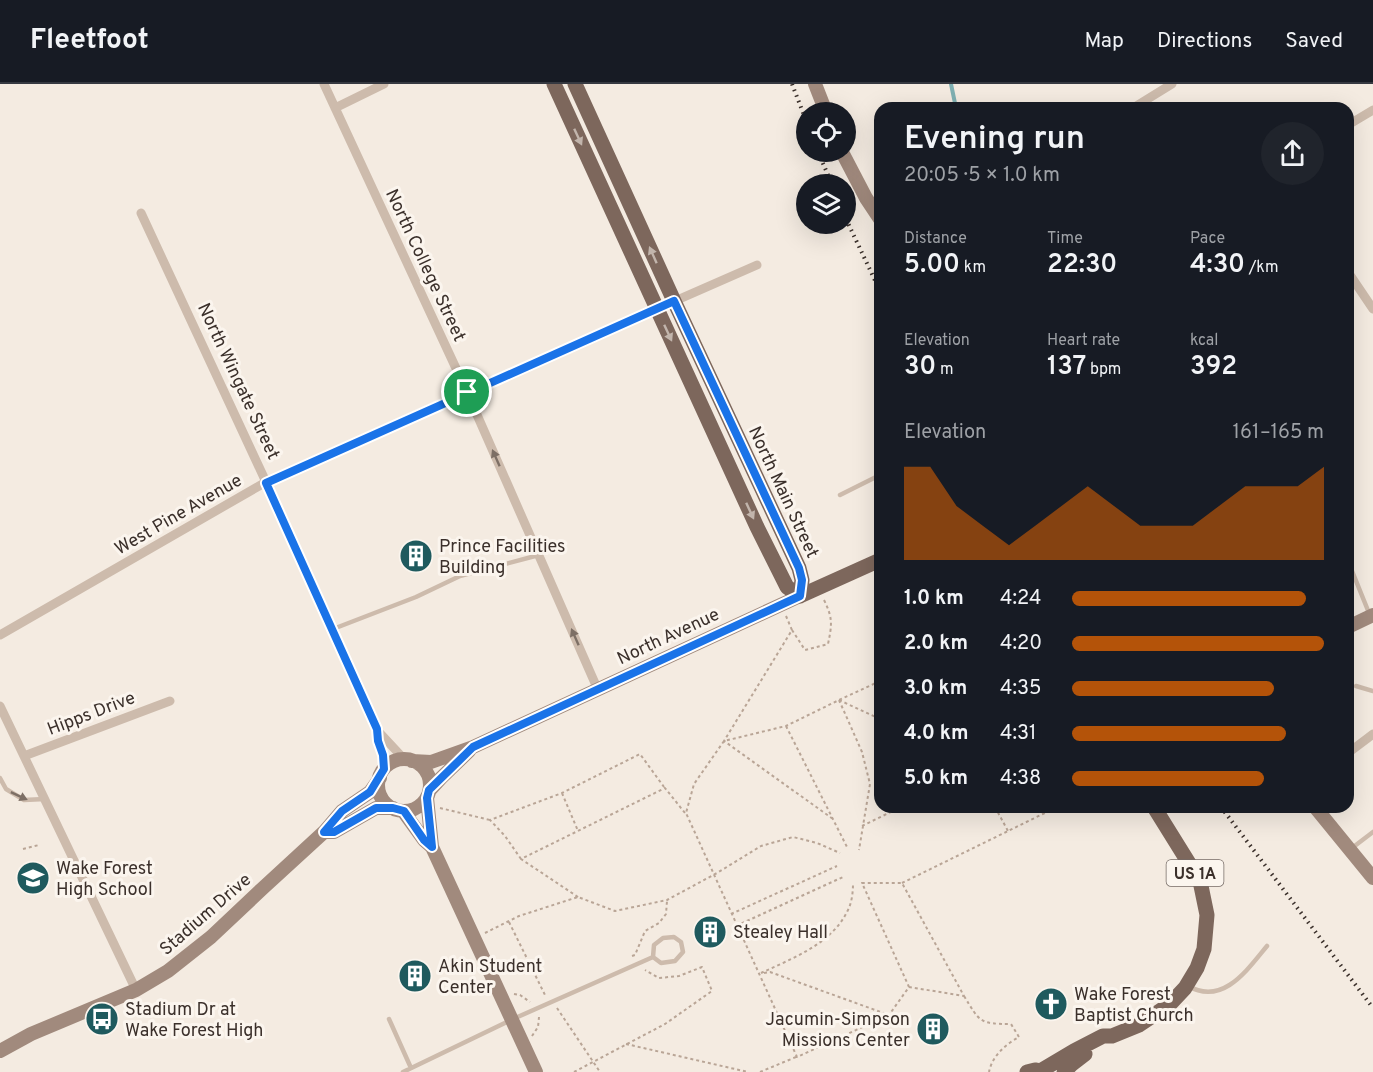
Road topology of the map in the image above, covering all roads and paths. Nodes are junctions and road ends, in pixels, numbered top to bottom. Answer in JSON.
{"nodes":[{"id":1,"x":324,"y":84,"type":"edge"},
{"id":2,"x":384,"y":84,"type":"edge"},
{"id":3,"x":554,"y":84,"type":"edge"},
{"id":4,"x":575,"y":84,"type":"edge"},
{"id":5,"x":815,"y":84,"type":"edge"},
{"id":6,"x":1172,"y":84,"type":"edge"},
{"id":7,"x":822,"y":102,"type":"edge"},
{"id":8,"x":1143,"y":102,"type":"edge"},
{"id":9,"x":334,"y":108,"type":"junction"},
{"id":10,"x":1373,"y":110,"type":"edge"},
{"id":11,"x":1354,"y":121,"type":"edge"},
{"id":12,"x":847,"y":162,"type":"edge"},
{"id":13,"x":874,"y":210,"type":"edge"},
{"id":14,"x":141,"y":213,"type":"dead end"},
{"id":15,"x":757,"y":265,"type":"dead end"},
{"id":16,"x":1354,"y":281,"type":"edge"},
{"id":17,"x":674,"y":301,"type":"junction"},
{"id":18,"x":657,"y":309,"type":"junction"},
{"id":19,"x":1373,"y":309,"type":"edge"},
{"id":20,"x":467,"y":392,"type":"junction"},
{"id":21,"x":874,"y":478,"type":"edge"},
{"id":22,"x":266,"y":483,"type":"junction"},
{"id":23,"x":840,"y":495,"type":"dead end"},
{"id":24,"x":538,"y":555,"type":"junction"},
{"id":25,"x":874,"y":563,"type":"edge"},
{"id":26,"x":1354,"y":574,"type":"edge"},
{"id":27,"x":800,"y":596,"type":"junction"},
{"id":28,"x":823,"y":599,"type":"dead end"},
{"id":29,"x":1372,"y":615,"type":"edge"},
{"id":30,"x":786,"y":616,"type":"dead end"},
{"id":31,"x":1354,"y":624,"type":"edge"},
{"id":32,"x":333,"y":630,"type":"junction"},
{"id":33,"x":792,"y":630,"type":"junction"},
{"id":34,"x":0,"y":635,"type":"edge"},
{"id":35,"x":874,"y":684,"type":"edge"},
{"id":36,"x":1356,"y":686,"type":"dead end"},
{"id":37,"x":598,"y":690,"type":"junction"},
{"id":38,"x":1373,"y":691,"type":"edge"},
{"id":39,"x":838,"y":700,"type":"junction"},
{"id":40,"x":170,"y":701,"type":"dead end"},
{"id":41,"x":0,"y":706,"type":"edge"},
{"id":42,"x":874,"y":716,"type":"edge"},
{"id":43,"x":786,"y":726,"type":"junction"},
{"id":44,"x":377,"y":729,"type":"junction"},
{"id":45,"x":1373,"y":734,"type":"edge"},
{"id":46,"x":724,"y":741,"type":"junction"},
{"id":47,"x":473,"y":747,"type":"junction"},
{"id":48,"x":1354,"y":748,"type":"edge"},
{"id":49,"x":24,"y":756,"type":"junction"},
{"id":50,"x":408,"y":760,"type":"junction"},
{"id":51,"x":382,"y":774,"type":"junction"},
{"id":52,"x":0,"y":778,"type":"edge"},
{"id":53,"x":665,"y":788,"type":"junction"},
{"id":54,"x":562,"y":793,"type":"junction"},
{"id":55,"x":431,"y":798,"type":"junction"},
{"id":56,"x":45,"y":799,"type":"junction"},
{"id":57,"x":398,"y":809,"type":"junction"},
{"id":58,"x":686,"y":813,"type":"junction"},
{"id":59,"x":889,"y":813,"type":"edge"},
{"id":60,"x":998,"y":813,"type":"edge"},
{"id":61,"x":1045,"y":813,"type":"edge"},
{"id":62,"x":1158,"y":813,"type":"edge"},
{"id":63,"x":1320,"y":813,"type":"edge"},
{"id":64,"x":833,"y":819,"type":"junction"},
{"id":65,"x":490,"y":820,"type":"junction"},
{"id":66,"x":862,"y":826,"type":"junction"},
{"id":67,"x":578,"y":831,"type":"junction"},
{"id":68,"x":1008,"y":831,"type":"junction"},
{"id":69,"x":324,"y":832,"type":"junction"},
{"id":70,"x":1373,"y":832,"type":"edge"},
{"id":71,"x":39,"y":845,"type":"dead end"},
{"id":72,"x":432,"y":847,"type":"junction"},
{"id":73,"x":23,"y":849,"type":"dead end"},
{"id":74,"x":848,"y":849,"type":"dead end"},
{"id":75,"x":1350,"y":849,"type":"junction"},
{"id":76,"x":859,"y":850,"type":"dead end"},
{"id":77,"x":840,"y":853,"type":"dead end"},
{"id":78,"x":521,"y":859,"type":"junction"},
{"id":79,"x":837,"y":866,"type":"dead end"},
{"id":80,"x":713,"y":875,"type":"junction"},
{"id":81,"x":843,"y":877,"type":"dead end"},
{"id":82,"x":1373,"y":878,"type":"edge"},
{"id":83,"x":854,"y":883,"type":"dead end"},
{"id":84,"x":902,"y":883,"type":"junction"},
{"id":85,"x":578,"y":897,"type":"junction"},
{"id":86,"x":667,"y":900,"type":"junction"},
{"id":87,"x":731,"y":914,"type":"junction"},
{"id":88,"x":509,"y":922,"type":"junction"},
{"id":89,"x":736,"y":926,"type":"junction"},
{"id":90,"x":485,"y":933,"type":"dead end"},
{"id":91,"x":1267,"y":946,"type":"dead end"},
{"id":92,"x":653,"y":957,"type":"junction"},
{"id":93,"x":625,"y":960,"type":"dead end"},
{"id":94,"x":644,"y":969,"type":"dead end"},
{"id":95,"x":1186,"y":985,"type":"junction"},
{"id":96,"x":909,"y":987,"type":"junction"},
{"id":97,"x":136,"y":990,"type":"junction"},
{"id":98,"x":511,"y":994,"type":"dead end"},
{"id":99,"x":964,"y":996,"type":"junction"},
{"id":100,"x":539,"y":1000,"type":"dead end"},
{"id":101,"x":532,"y":1004,"type":"dead end"},
{"id":102,"x":557,"y":1008,"type":"dead end"},
{"id":103,"x":548,"y":1013,"type":"dead end"},
{"id":104,"x":890,"y":1015,"type":"junction"},
{"id":105,"x":389,"y":1019,"type":"dead end"},
{"id":106,"x":513,"y":1019,"type":"junction"},
{"id":107,"x":1112,"y":1036,"type":"junction"},
{"id":108,"x":531,"y":1038,"type":"dead end"},
{"id":109,"x":626,"y":1044,"type":"junction"},
{"id":110,"x":0,"y":1051,"type":"edge"},
{"id":111,"x":797,"y":1057,"type":"junction"},
{"id":112,"x":593,"y":1062,"type":"junction"},
{"id":113,"x":411,"y":1068,"type":"junction"},
{"id":114,"x":403,"y":1072,"type":"edge"},
{"id":115,"x":536,"y":1072,"type":"edge"},
{"id":116,"x":574,"y":1072,"type":"edge"},
{"id":117,"x":600,"y":1072,"type":"edge"},
{"id":118,"x":748,"y":1072,"type":"edge"},
{"id":119,"x":760,"y":1072,"type":"edge"},
{"id":120,"x":989,"y":1072,"type":"edge"},
{"id":121,"x":1038,"y":1072,"type":"edge"},
{"id":122,"x":1064,"y":1072,"type":"edge"}],
"edges":[{"from":1,"to":9,"type":"street","name":"North College Street"},
{"from":2,"to":9,"type":"street"},
{"from":3,"to":18,"type":"main road","one_way":true},
{"from":17,"to":4,"type":"main road","name":"North Main Street","one_way":true},
{"from":5,"to":7,"type":"street"},
{"from":6,"to":8,"type":"street"},
{"from":9,"to":20,"type":"street","name":"North College Street"},
{"from":10,"to":11,"type":"street"},
{"from":12,"to":13,"type":"street"},
{"from":14,"to":22,"type":"street","name":"North Wingate Street"},
{"from":15,"to":17,"type":"street","name":"West Pine Avenue"},
{"from":16,"to":19,"type":"street"},
{"from":17,"to":18,"type":"street","name":"West Pine Avenue"},
{"from":17,"to":27,"type":"main road","name":"North Main Street"},
{"from":18,"to":20,"type":"street","name":"West Pine Avenue"},
{"from":18,"to":27,"type":"main road","one_way":true},
{"from":20,"to":22,"type":"street","name":"West Pine Avenue"},
{"from":24,"to":20,"type":"street","name":"North College Street","one_way":true},
{"from":21,"to":23,"type":"lane"},
{"from":22,"to":32,"type":"street","name":"North Wingate Street"},
{"from":22,"to":34,"type":"street","name":"West Pine Avenue"},
{"from":24,"to":32,"type":"lane"},
{"from":37,"to":24,"type":"street","name":"North College Street","one_way":true},
{"from":25,"to":27,"type":"main road","name":"North Avenue"},
{"from":26,"to":29,"type":"lane"},
{"from":27,"to":37,"type":"street","name":"North Avenue"},
{"from":28,"to":33,"type":"path"},
{"from":29,"to":31,"type":"street"},
{"from":30,"to":33,"type":"path"},
{"from":32,"to":44,"type":"street","name":"North Wingate Street"},
{"from":33,"to":46,"type":"path"},
{"from":35,"to":39,"type":"path"},
{"from":36,"to":38,"type":"lane"},
{"from":37,"to":47,"type":"street","name":"North Avenue"},
{"from":39,"to":42,"type":"path"},
{"from":39,"to":43,"type":"path"},
{"from":39,"to":66,"type":"path"},
{"from":40,"to":49,"type":"street","name":"Hipps Drive"},
{"from":41,"to":49,"type":"street"},
{"from":43,"to":46,"type":"path"},
{"from":43,"to":64,"type":"path"},
{"from":44,"to":50,"type":"street","name":"North Wingate Street"},
{"from":44,"to":51,"type":"street","name":"North Wingate Street"},
{"from":45,"to":48,"type":"street"},
{"from":46,"to":58,"type":"path"},
{"from":46,"to":64,"type":"path"},
{"from":47,"to":50,"type":"street","name":"North Avenue"},
{"from":47,"to":55,"type":"street","name":"North Avenue"},
{"from":49,"to":56,"type":"street"},
{"from":50,"to":51,"type":"street"},
{"from":50,"to":55,"type":"street"},
{"from":51,"to":57,"type":"street"},
{"from":51,"to":69,"type":"street","name":"Stadium Drive"},
{"from":52,"to":56,"type":"lane","one_way":true},
{"from":53,"to":54,"type":"path"},
{"from":53,"to":58,"type":"path"},
{"from":53,"to":67,"type":"path"},
{"from":54,"to":65,"type":"path"},
{"from":54,"to":67,"type":"path"},
{"from":55,"to":57,"type":"street"},
{"from":55,"to":65,"type":"path"},
{"from":55,"to":72,"type":"street"},
{"from":56,"to":97,"type":"street"},
{"from":57,"to":69,"type":"street","name":"Stadium Drive"},
{"from":57,"to":72,"type":"street"},
{"from":58,"to":80,"type":"path"},
{"from":59,"to":66,"type":"path"},
{"from":60,"to":68,"type":"path"},
{"from":61,"to":68,"type":"path"},
{"from":62,"to":95,"type":"main road","number":"US 1A"},
{"from":63,"to":75,"type":"street"},
{"from":64,"to":74,"type":"path"},
{"from":65,"to":78,"type":"path"},
{"from":66,"to":76,"type":"path"},
{"from":67,"to":78,"type":"path"},
{"from":68,"to":84,"type":"path"},
{"from":69,"to":97,"type":"street","name":"Stadium Drive"},
{"from":70,"to":75,"type":"lane"},
{"from":71,"to":73,"type":"path"},
{"from":72,"to":106,"type":"street"},
{"from":75,"to":82,"type":"street"},
{"from":77,"to":80,"type":"path"},
{"from":78,"to":85,"type":"path"},
{"from":79,"to":87,"type":"path"},
{"from":80,"to":86,"type":"path"},
{"from":80,"to":87,"type":"path"},
{"from":81,"to":89,"type":"path"},
{"from":83,"to":104,"type":"path"},
{"from":84,"to":96,"type":"path"},
{"from":84,"to":99,"type":"path"},
{"from":85,"to":86,"type":"path"},
{"from":85,"to":88,"type":"path"},
{"from":86,"to":93,"type":"path"},
{"from":87,"to":89,"type":"path"},
{"from":88,"to":90,"type":"path"},
{"from":88,"to":100,"type":"path"},
{"from":89,"to":111,"type":"path"},
{"from":91,"to":95,"type":"lane"},
{"from":92,"to":92,"type":"lane"},
{"from":92,"to":106,"type":"lane"},
{"from":94,"to":109,"type":"path"},
{"from":95,"to":107,"type":"main road","number":"US 1A"},
{"from":96,"to":99,"type":"path"},
{"from":96,"to":104,"type":"path"},
{"from":97,"to":110,"type":"street","name":"Stadium Drive"},
{"from":98,"to":101,"type":"path"},
{"from":99,"to":120,"type":"path"},
{"from":102,"to":112,"type":"path"},
{"from":103,"to":108,"type":"path"},
{"from":104,"to":111,"type":"path"},
{"from":105,"to":113,"type":"lane"},
{"from":106,"to":113,"type":"lane"},
{"from":106,"to":115,"type":"street"},
{"from":107,"to":121,"type":"main road","number":"US 1A"},
{"from":107,"to":122,"type":"main road","number":"US 1A"},
{"from":109,"to":112,"type":"path"},
{"from":109,"to":118,"type":"path"},
{"from":111,"to":119,"type":"path"},
{"from":112,"to":116,"type":"path"},
{"from":112,"to":117,"type":"path"},
{"from":113,"to":114,"type":"lane"}]}
